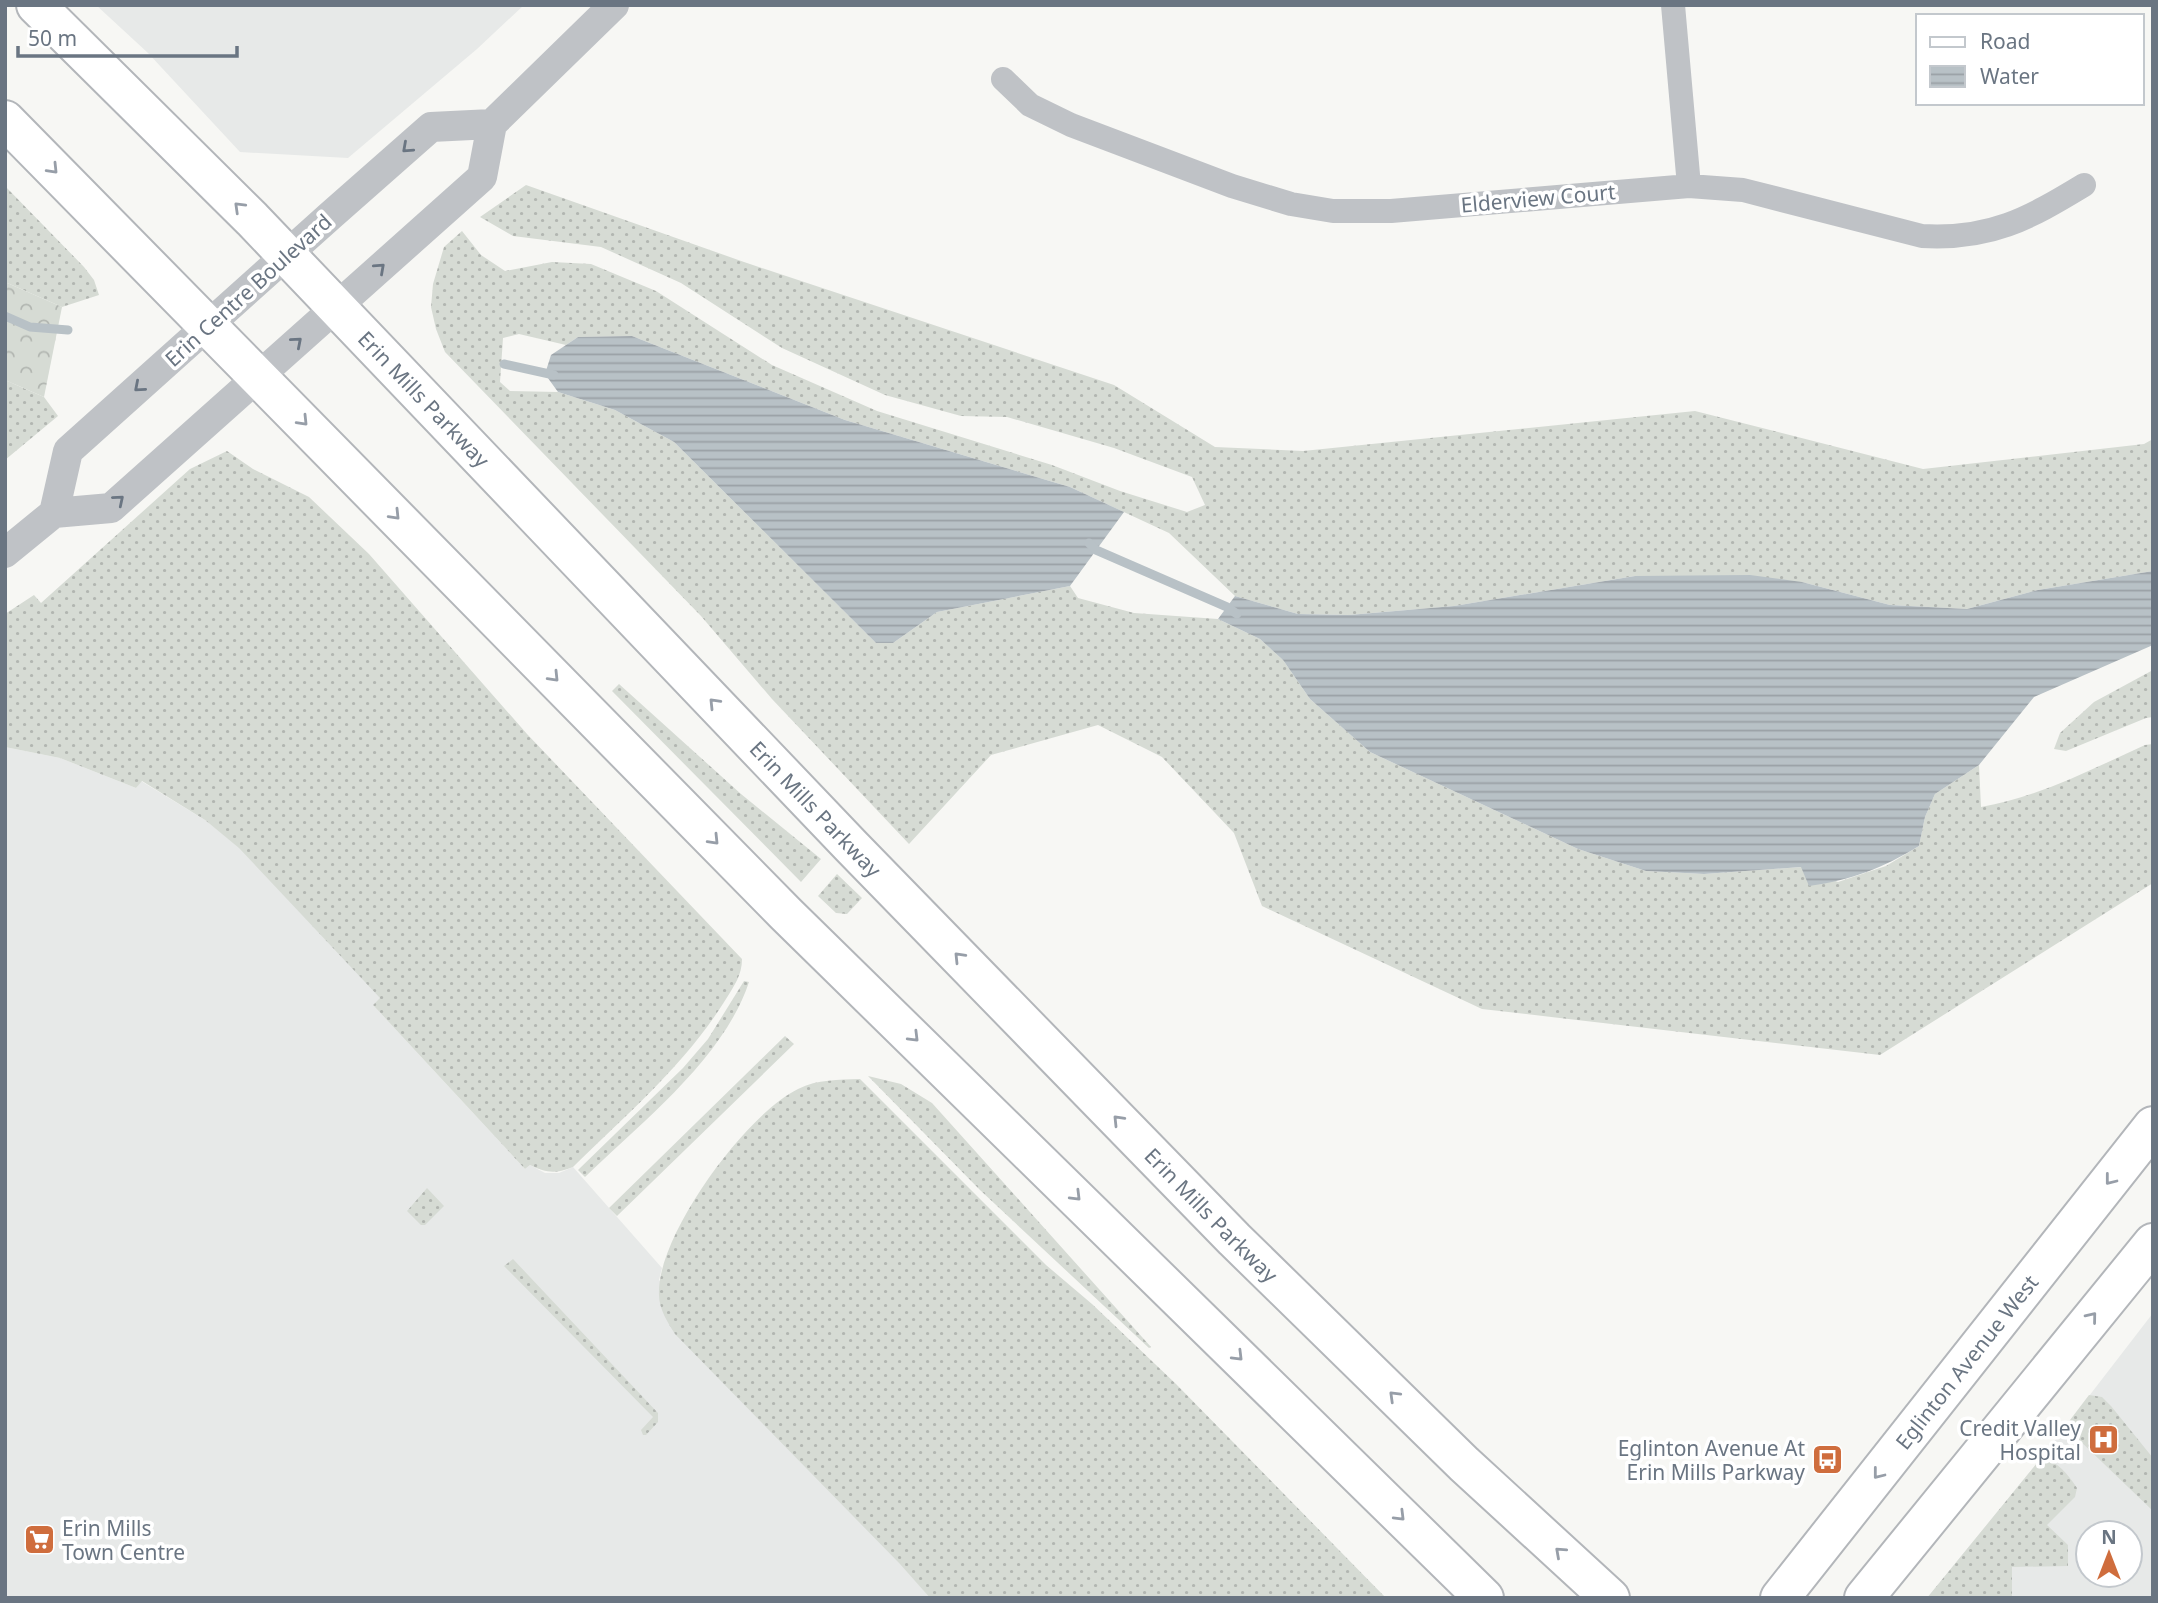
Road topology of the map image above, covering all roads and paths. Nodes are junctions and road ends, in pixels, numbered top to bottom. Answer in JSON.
{"nodes":[{"id":1,"x":36,"y":5,"type":"edge"},
{"id":2,"x":614,"y":5,"type":"edge"},
{"id":3,"x":1673,"y":5,"type":"edge"},
{"id":4,"x":1003,"y":79,"type":"dead end"},
{"id":5,"x":5,"y":120,"type":"edge"},
{"id":6,"x":492,"y":124,"type":"junction"},
{"id":7,"x":2084,"y":185,"type":"dead end"},
{"id":8,"x":1689,"y":186,"type":"junction"},
{"id":9,"x":286,"y":256,"type":"junction"},
{"id":10,"x":336,"y":308,"type":"junction"},
{"id":11,"x":208,"y":326,"type":"junction"},
{"id":12,"x":259,"y":376,"type":"junction"},
{"id":13,"x":54,"y":513,"type":"junction"},
{"id":14,"x":5,"y":552,"type":"edge"},
{"id":15,"x":2153,"y":1126,"type":"edge"},
{"id":16,"x":2153,"y":1243,"type":"edge"},
{"id":17,"x":1484,"y":1598,"type":"edge"},
{"id":18,"x":1610,"y":1598,"type":"edge"},
{"id":19,"x":1780,"y":1598,"type":"edge"},
{"id":20,"x":1864,"y":1598,"type":"edge"}],
"edges":[{"from":9,"to":1,"type":"main road","name":"Erin Mills Parkway","one_way":true},
{"from":2,"to":6,"type":"street"},
{"from":3,"to":8,"type":"street"},
{"from":4,"to":8,"type":"street","name":"Elderview Court"},
{"from":5,"to":11,"type":"main road","one_way":true},
{"from":6,"to":9,"type":"street","name":"Erin Centre Boulevard","one_way":true},
{"from":10,"to":6,"type":"street","one_way":true},
{"from":7,"to":8,"type":"street","name":"Elderview Court"},
{"from":9,"to":10,"type":"main road","name":"Erin Mills Parkway"},
{"from":9,"to":11,"type":"street","name":"Erin Centre Boulevard"},
{"from":12,"to":10,"type":"street","one_way":true},
{"from":18,"to":10,"type":"main road","name":"Erin Mills Parkway","one_way":true},
{"from":11,"to":12,"type":"main road"},
{"from":11,"to":13,"type":"street","name":"Erin Centre Boulevard","one_way":true},
{"from":13,"to":12,"type":"street","one_way":true},
{"from":12,"to":17,"type":"main road","one_way":true},
{"from":13,"to":14,"type":"street"},
{"from":15,"to":19,"type":"main road","name":"Eglinton Avenue West","one_way":true},
{"from":20,"to":16,"type":"main road","one_way":true}]}
